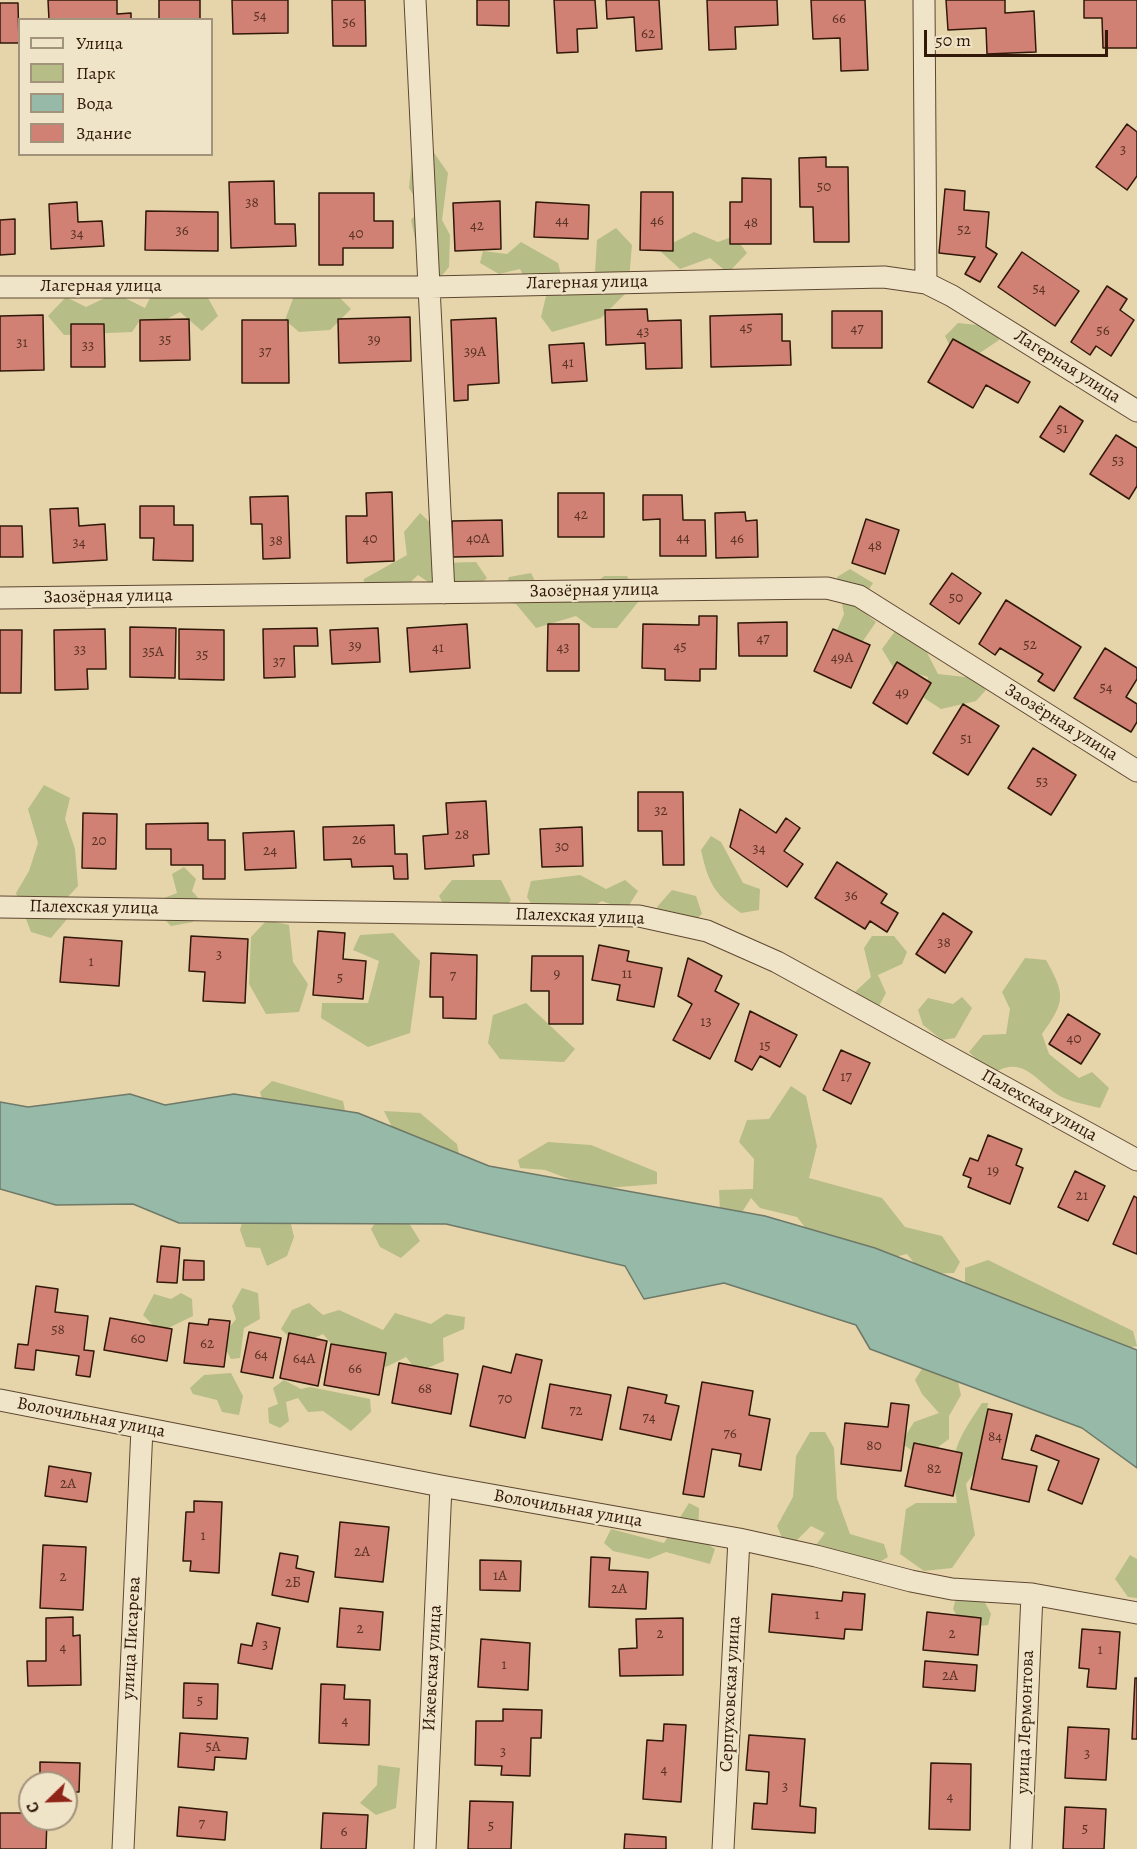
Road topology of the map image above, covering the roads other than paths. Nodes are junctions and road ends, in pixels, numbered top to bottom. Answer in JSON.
{"nodes":[{"id":1,"x":415,"y":0,"type":"edge"},
{"id":2,"x":924,"y":0,"type":"edge"},
{"id":3,"x":926,"y":284,"type":"junction"},
{"id":4,"x":0,"y":287,"type":"edge"},
{"id":5,"x":431,"y":287,"type":"junction"},
{"id":6,"x":1137,"y":411,"type":"edge"},
{"id":7,"x":444,"y":593,"type":"junction"},
{"id":8,"x":0,"y":598,"type":"edge"},
{"id":9,"x":1137,"y":771,"type":"edge"},
{"id":10,"x":0,"y":907,"type":"edge"},
{"id":11,"x":1137,"y":1160,"type":"edge"},
{"id":12,"x":0,"y":1400,"type":"edge"},
{"id":13,"x":142,"y":1428,"type":"junction"},
{"id":14,"x":441,"y":1486,"type":"junction"},
{"id":15,"x":739,"y":1539,"type":"junction"},
{"id":16,"x":1032,"y":1594,"type":"junction"},
{"id":17,"x":1137,"y":1613,"type":"edge"},
{"id":18,"x":123,"y":1849,"type":"edge"},
{"id":19,"x":425,"y":1849,"type":"edge"},
{"id":20,"x":723,"y":1849,"type":"edge"},
{"id":21,"x":1021,"y":1849,"type":"edge"}],
"edges":[{"from":1,"to":5,"type":"street"},
{"from":2,"to":3,"type":"street"},
{"from":3,"to":5,"type":"street","name":"Лагерная улица"},
{"from":3,"to":6,"type":"street","name":"Лагерная улица"},
{"from":4,"to":5,"type":"street","name":"Лагерная улица"},
{"from":5,"to":7,"type":"street"},
{"from":7,"to":8,"type":"street","name":"Заозёрная улица"},
{"from":7,"to":9,"type":"street","name":"Заозёрная улица"},
{"from":10,"to":11,"type":"street","name":"Палехская улица"},
{"from":12,"to":13,"type":"street","name":"Волочильная улица"},
{"from":13,"to":14,"type":"street","name":"Волочильная улица"},
{"from":13,"to":18,"type":"street","name":"улица Писарева"},
{"from":14,"to":15,"type":"street","name":"Волочильная улица"},
{"from":14,"to":19,"type":"street","name":"Ижевская улица"},
{"from":15,"to":16,"type":"street","name":"Волочильная улица"},
{"from":15,"to":20,"type":"street","name":"Серпуховская улица"},
{"from":16,"to":17,"type":"street","name":"Волочильная улица"},
{"from":16,"to":21,"type":"street","name":"улица Лермонтова"}]}
